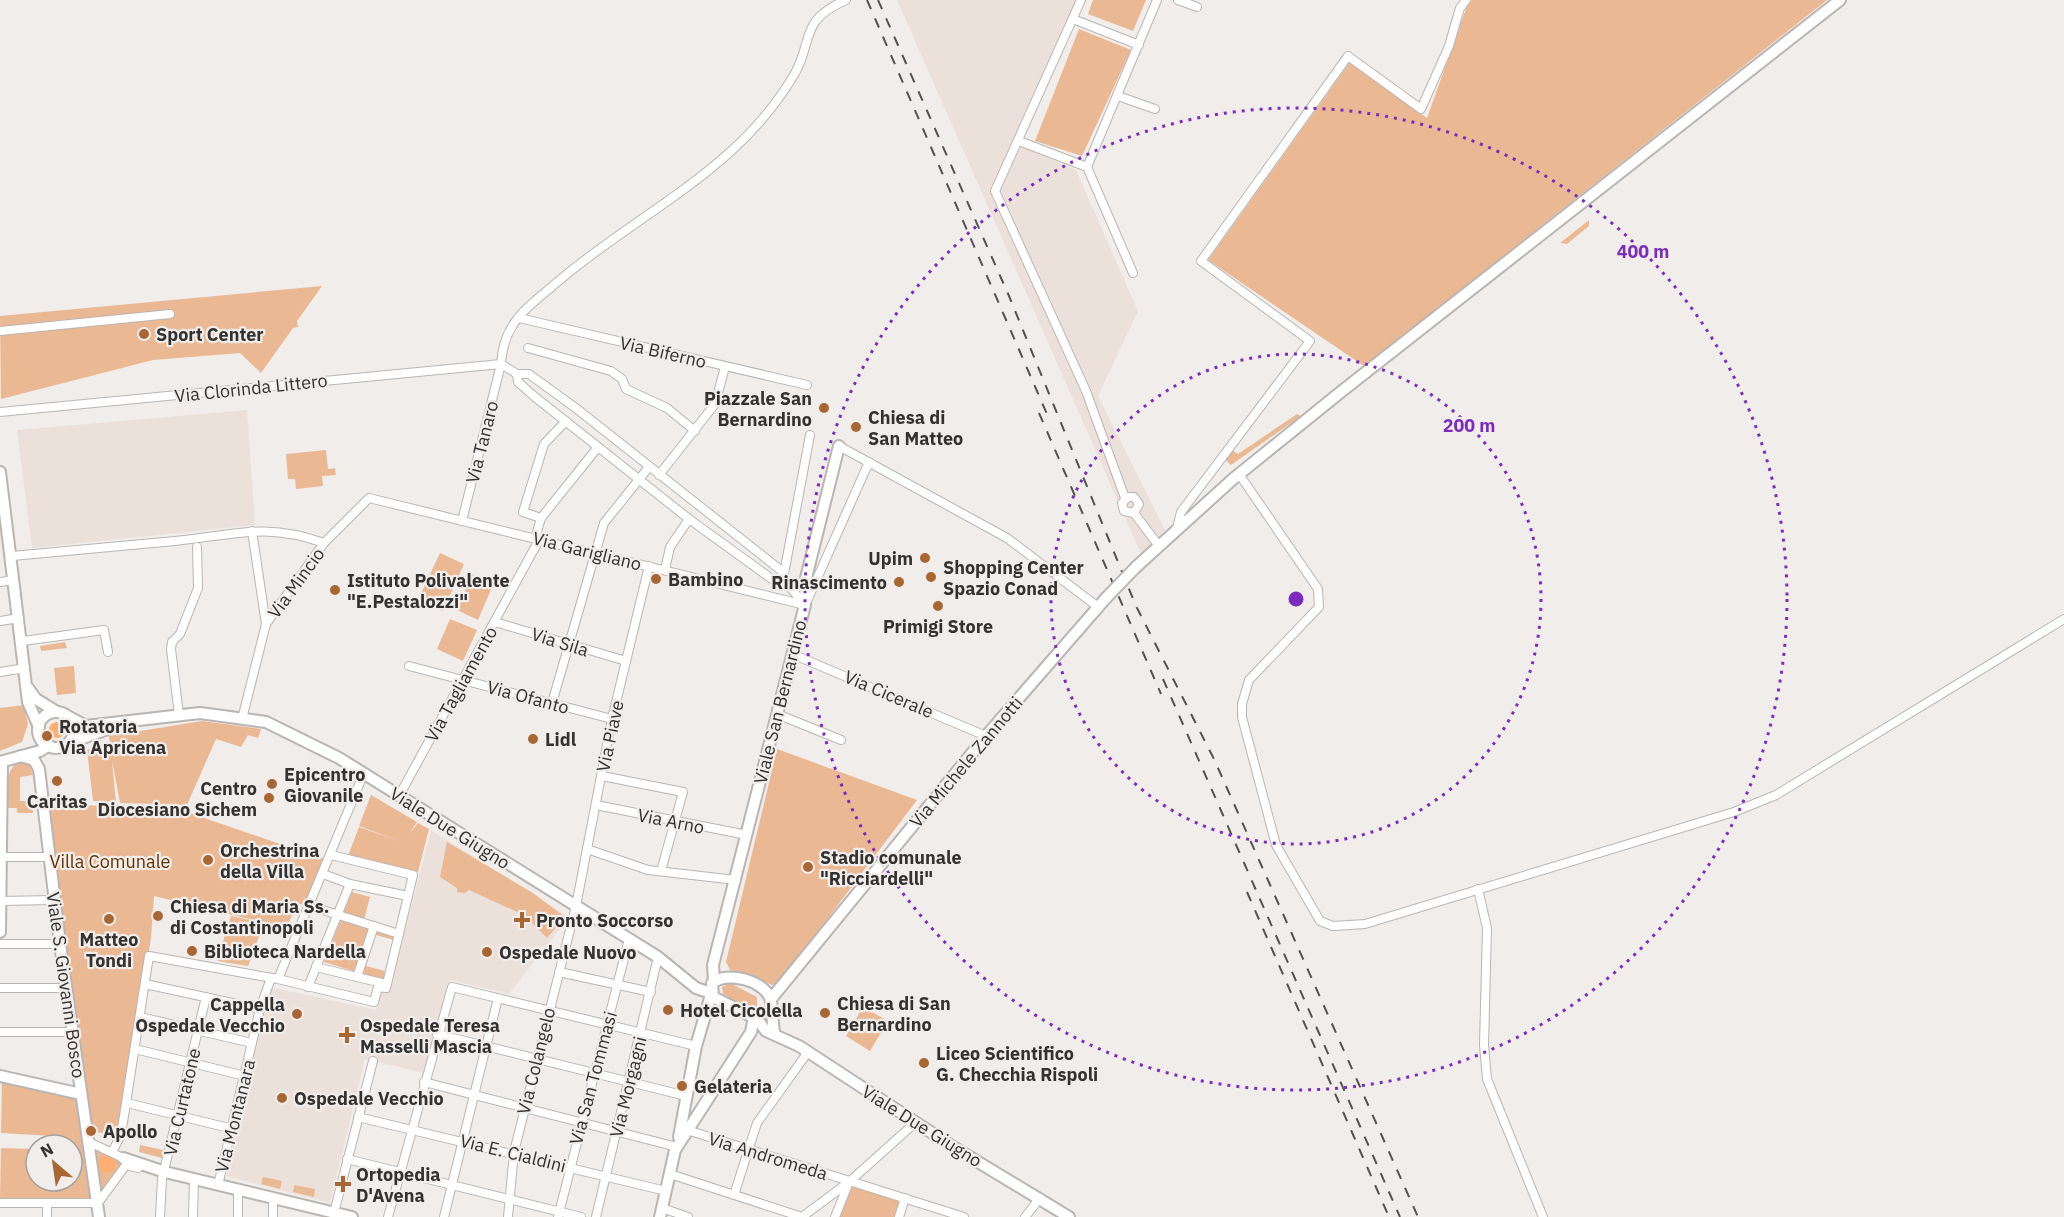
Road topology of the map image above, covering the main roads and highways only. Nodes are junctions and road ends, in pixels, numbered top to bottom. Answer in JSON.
{"nodes":[{"id":1,"x":1840,"y":0,"type":"edge"},
{"id":2,"x":839,"y":446,"type":"road end"},
{"id":3,"x":0,"y":472,"type":"edge"},
{"id":4,"x":4,"y":525,"type":"edge"},
{"id":5,"x":28,"y":688,"type":"junction"},
{"id":6,"x":63,"y":714,"type":"junction"},
{"id":7,"x":134,"y":721,"type":"junction"},
{"id":8,"x":42,"y":740,"type":"junction"},
{"id":9,"x":66,"y":744,"type":"junction"},
{"id":10,"x":21,"y":756,"type":"junction"},
{"id":11,"x":1,"y":761,"type":"edge"},
{"id":12,"x":1,"y":857,"type":"edge"},
{"id":13,"x":0,"y":901,"type":"edge"},
{"id":14,"x":0,"y":932,"type":"edge"},
{"id":15,"x":717,"y":957,"type":"junction"},
{"id":16,"x":725,"y":977,"type":"junction"},
{"id":17,"x":783,"y":984,"type":"junction"},
{"id":18,"x":712,"y":988,"type":"junction"},
{"id":19,"x":761,"y":988,"type":"junction"},
{"id":20,"x":771,"y":1004,"type":"junction"},
{"id":21,"x":755,"y":1018,"type":"junction"},
{"id":22,"x":776,"y":1035,"type":"junction"},
{"id":23,"x":0,"y":1076,"type":"edge"},
{"id":24,"x":81,"y":1094,"type":"junction"},
{"id":25,"x":677,"y":1146,"type":"junction"},
{"id":26,"x":124,"y":1162,"type":"road end"},
{"id":27,"x":661,"y":1213,"type":"edge"},
{"id":28,"x":99,"y":1217,"type":"edge"},
{"id":29,"x":351,"y":1217,"type":"edge"},
{"id":30,"x":1069,"y":1217,"type":"edge"}],
"edges":[{"from":1,"to":17,"type":"main road","name":"Via Michele Zannotti","bridge":true},
{"from":2,"to":15,"type":"main road","name":"Viale San Bernardino"},
{"from":3,"to":4,"type":"main road"},
{"from":4,"to":5,"type":"main road"},
{"from":5,"to":6,"type":"main road"},
{"from":5,"to":8,"type":"main road"},
{"from":6,"to":7,"type":"main road","name":"Viale Due Giugno"},
{"from":6,"to":8,"type":"main road","name":"Viale Due Giugno"},
{"from":6,"to":9,"type":"main road"},
{"from":7,"to":9,"type":"main road","name":"Viale Due Giugno"},
{"from":7,"to":18,"type":"main road","name":"Viale Due Giugno"},
{"from":8,"to":9,"type":"main road","name":"Viale Due Giugno"},
{"from":8,"to":10,"type":"main road","name":"Viale Due Giugno"},
{"from":8,"to":11,"type":"main road","name":"Viale Due Giugno"},
{"from":10,"to":11,"type":"main road","name":"Viale Due Giugno"},
{"from":10,"to":24,"type":"main road","name":"Viale S. Giovanni Bosco"},
{"from":11,"to":12,"type":"main road"},
{"from":12,"to":13,"type":"main road"},
{"from":13,"to":14,"type":"main road"},
{"from":15,"to":16,"type":"main road"},
{"from":15,"to":18,"type":"main road","name":"Viale San Bernardino"},
{"from":16,"to":18,"type":"main road"},
{"from":16,"to":19,"type":"main road"},
{"from":17,"to":19,"type":"main road"},
{"from":17,"to":20,"type":"main road","name":"Via Michele Zannotti"},
{"from":18,"to":21,"type":"main road","name":"Viale Due Giugno"},
{"from":18,"to":25,"type":"main road"},
{"from":19,"to":20,"type":"main road"},
{"from":20,"to":21,"type":"main road","name":"Via Michele Zannotti"},
{"from":20,"to":22,"type":"main road"},
{"from":21,"to":22,"type":"main road","name":"Viale Due Giugno"},
{"from":21,"to":25,"type":"main road"},
{"from":22,"to":30,"type":"main road","name":"Viale Due Giugno"},
{"from":23,"to":24,"type":"main road"},
{"from":24,"to":28,"type":"main road","name":"Viale S. Giovanni Bosco"},
{"from":25,"to":27,"type":"main road"},
{"from":26,"to":29,"type":"main road"}]}
